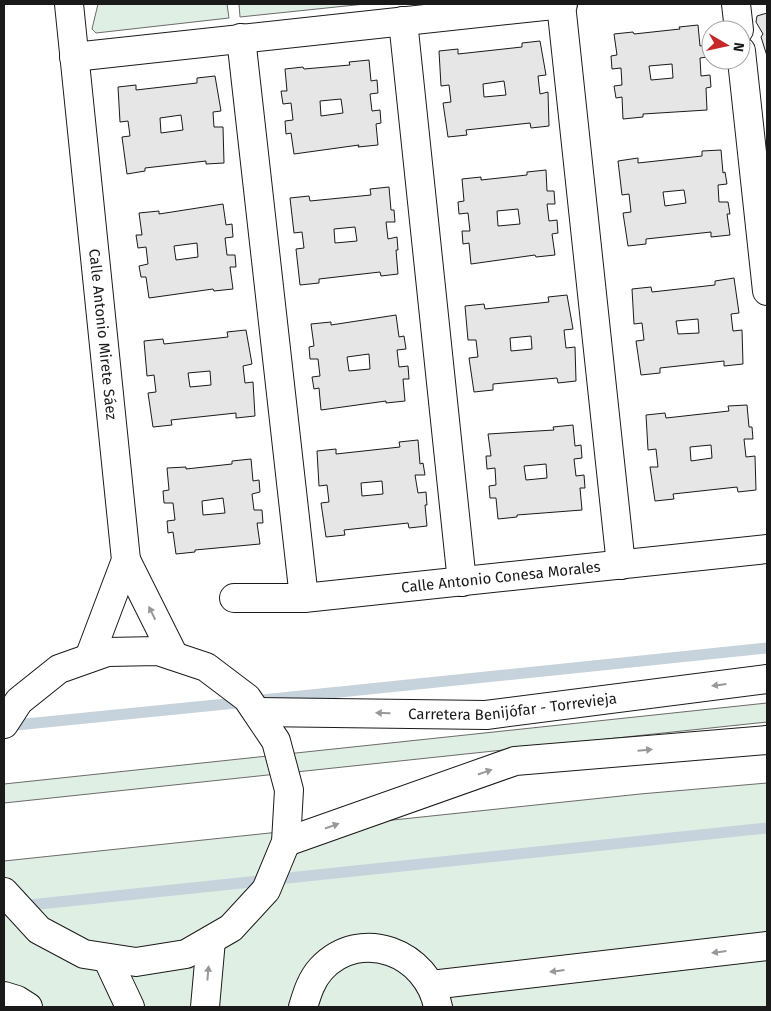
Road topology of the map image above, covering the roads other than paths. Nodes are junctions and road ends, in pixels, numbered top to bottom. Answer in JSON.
{"nodes":[{"id":1,"x":69,"y":4,"type":"edge"},
{"id":2,"x":562,"y":4,"type":"edge"},
{"id":3,"x":736,"y":4,"type":"edge"},
{"id":4,"x":738,"y":20,"type":"edge"},
{"id":5,"x":403,"y":21,"type":"junction"},
{"id":6,"x":241,"y":38,"type":"junction"},
{"id":7,"x":74,"y":57,"type":"junction"},
{"id":8,"x":743,"y":70,"type":"edge"},
{"id":9,"x":755,"y":182,"type":"junction"},
{"id":10,"x":767,"y":218,"type":"edge"},
{"id":11,"x":767,"y":291,"type":"edge"},
{"id":12,"x":767,"y":550,"type":"edge"},
{"id":13,"x":126,"y":560,"type":"junction"},
{"id":14,"x":621,"y":565,"type":"junction"},
{"id":15,"x":462,"y":582,"type":"junction"},
{"id":16,"x":234,"y":598,"type":"dead end"},
{"id":17,"x":304,"y":598,"type":"junction"},
{"id":18,"x":174,"y":656,"type":"junction"},
{"id":19,"x":89,"y":658,"type":"junction"},
{"id":20,"x":767,"y":679,"type":"edge"},
{"id":21,"x":257,"y":712,"type":"junction"},
{"id":22,"x":4,"y":724,"type":"edge"},
{"id":23,"x":767,"y":740,"type":"edge"},
{"id":24,"x":286,"y":842,"type":"junction"},
{"id":25,"x":4,"y":892,"type":"edge"},
{"id":26,"x":211,"y":940,"type":"junction"},
{"id":27,"x":767,"y":946,"type":"edge"},
{"id":28,"x":107,"y":958,"type":"junction"},
{"id":29,"x":4,"y":996,"type":"edge"},
{"id":30,"x":435,"y":996,"type":"edge"},
{"id":31,"x":28,"y":1007,"type":"edge"},
{"id":32,"x":130,"y":1007,"type":"edge"},
{"id":33,"x":205,"y":1007,"type":"edge"},
{"id":34,"x":303,"y":1007,"type":"edge"}],
"edges":[{"from":1,"to":7,"type":"street","name":"Calle Antonio Mirete Sáez"},
{"from":2,"to":5,"type":"street"},
{"from":2,"to":14,"type":"street"},
{"from":3,"to":4,"type":"street"},
{"from":5,"to":6,"type":"street"},
{"from":5,"to":15,"type":"street"},
{"from":6,"to":7,"type":"street"},
{"from":6,"to":17,"type":"street"},
{"from":7,"to":13,"type":"street","name":"Calle Antonio Mirete Sáez"},
{"from":8,"to":9,"type":"street"},
{"from":9,"to":10,"type":"street"},
{"from":9,"to":11,"type":"street"},
{"from":12,"to":14,"type":"street","name":"Calle Antonio Conesa Morales"},
{"from":18,"to":13,"type":"street","one_way":true},
{"from":13,"to":19,"type":"street","name":"Calle Antonio Mirete Sáez"},
{"from":14,"to":15,"type":"street","name":"Calle Antonio Conesa Morales"},
{"from":15,"to":17,"type":"street","name":"Calle Antonio Conesa Morales"},
{"from":16,"to":17,"type":"street","name":"Calle Antonio Conesa Morales"},
{"from":18,"to":19,"type":"street"},
{"from":18,"to":21,"type":"street"},
{"from":19,"to":22,"type":"street"},
{"from":20,"to":21,"type":"street","name":"Carretera Benijófar - Torrevieja","one_way":true},
{"from":21,"to":24,"type":"street"},
{"from":24,"to":23,"type":"street","one_way":true},
{"from":24,"to":26,"type":"street"},
{"from":25,"to":28,"type":"street"},
{"from":26,"to":28,"type":"street"},
{"from":33,"to":26,"type":"street","one_way":true},
{"from":27,"to":30,"type":"street","one_way":true},
{"from":28,"to":32,"type":"street"},
{"from":29,"to":31,"type":"street"},
{"from":30,"to":34,"type":"street"}]}
